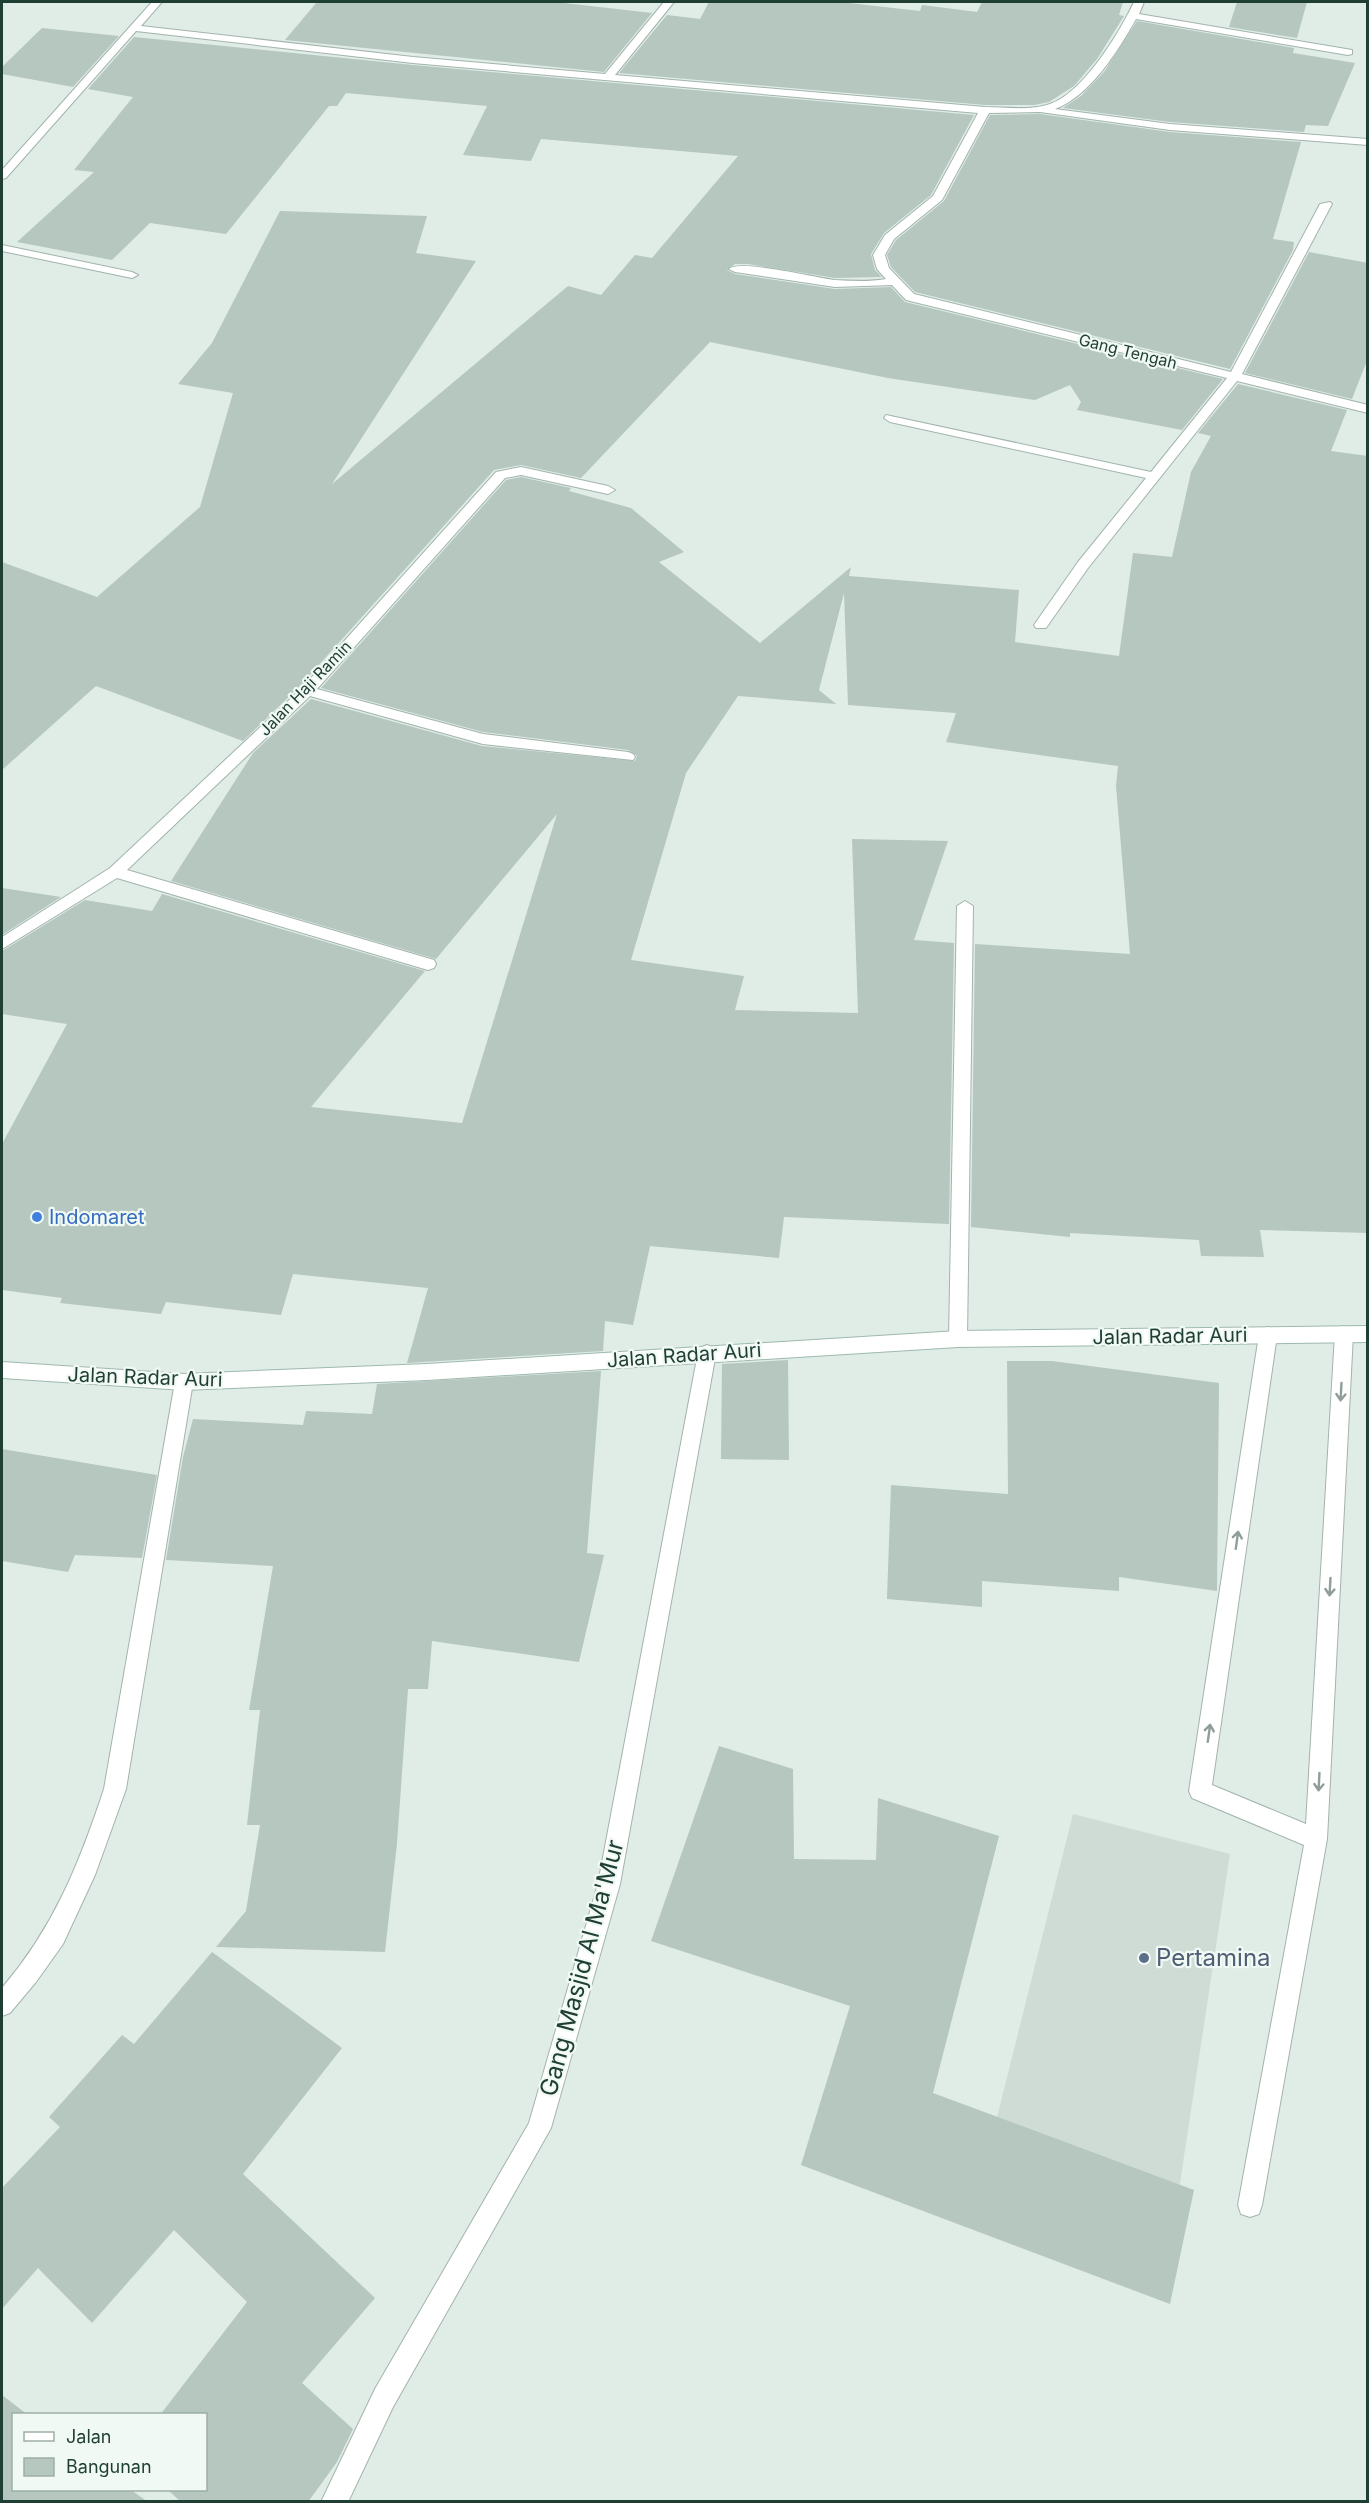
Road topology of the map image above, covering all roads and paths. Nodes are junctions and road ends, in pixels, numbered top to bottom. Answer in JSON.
{"nodes":[{"id":1,"x":157,"y":2,"type":"edge"},
{"id":2,"x":669,"y":2,"type":"edge"},
{"id":3,"x":1139,"y":2,"type":"edge"},
{"id":4,"x":1134,"y":16,"type":"junction"},
{"id":5,"x":132,"y":28,"type":"junction"},
{"id":6,"x":1348,"y":52,"type":"dead end"},
{"id":7,"x":607,"y":78,"type":"junction"},
{"id":8,"x":1030,"y":109,"type":"junction"},
{"id":9,"x":985,"y":110,"type":"junction"},
{"id":10,"x":1368,"y":142,"type":"edge"},
{"id":11,"x":2,"y":176,"type":"edge"},
{"id":12,"x":1326,"y":204,"type":"dead end"},
{"id":13,"x":2,"y":248,"type":"edge"},
{"id":14,"x":735,"y":269,"type":"dead end"},
{"id":15,"x":132,"y":275,"type":"dead end"},
{"id":16,"x":896,"y":281,"type":"junction"},
{"id":17,"x":1234,"y":377,"type":"junction"},
{"id":18,"x":1368,"y":409,"type":"edge"},
{"id":19,"x":890,"y":418,"type":"dead end"},
{"id":20,"x":1153,"y":476,"type":"junction"},
{"id":21,"x":608,"y":490,"type":"dead end"},
{"id":22,"x":1041,"y":625,"type":"dead end"},
{"id":23,"x":307,"y":691,"type":"junction"},
{"id":24,"x":628,"y":757,"type":"dead end"},
{"id":25,"x":115,"y":872,"type":"junction"},
{"id":26,"x":965,"y":906,"type":"dead end"},
{"id":27,"x":2,"y":944,"type":"edge"},
{"id":28,"x":428,"y":964,"type":"dead end"},
{"id":29,"x":1344,"y":1334,"type":"junction"},
{"id":30,"x":1368,"y":1334,"type":"edge"},
{"id":31,"x":1268,"y":1335,"type":"junction"},
{"id":32,"x":958,"y":1339,"type":"junction"},
{"id":33,"x":707,"y":1353,"type":"junction"},
{"id":34,"x":2,"y":1370,"type":"edge"},
{"id":35,"x":184,"y":1382,"type":"junction"},
{"id":36,"x":1316,"y":1839,"type":"junction"},
{"id":37,"x":2,"y":2005,"type":"edge"},
{"id":38,"x":1250,"y":2205,"type":"dead end"},
{"id":39,"x":334,"y":2502,"type":"edge"}],
"edges":[{"from":1,"to":5,"type":"street"},
{"from":2,"to":7,"type":"street"},
{"from":3,"to":4,"type":"street"},
{"from":4,"to":6,"type":"street"},
{"from":4,"to":8,"type":"street"},
{"from":5,"to":7,"type":"street"},
{"from":5,"to":11,"type":"street"},
{"from":7,"to":9,"type":"street"},
{"from":8,"to":9,"type":"street"},
{"from":8,"to":10,"type":"street"},
{"from":9,"to":16,"type":"street","name":"Gang Tengah"},
{"from":12,"to":17,"type":"street"},
{"from":13,"to":15,"type":"street"},
{"from":14,"to":16,"type":"street"},
{"from":16,"to":17,"type":"street","name":"Gang Tengah"},
{"from":17,"to":18,"type":"street","name":"Gang Tengah"},
{"from":17,"to":20,"type":"street"},
{"from":19,"to":20,"type":"street"},
{"from":20,"to":22,"type":"street"},
{"from":21,"to":23,"type":"street","name":"Jalan Haji Ramin"},
{"from":23,"to":24,"type":"street"},
{"from":23,"to":25,"type":"street","name":"Jalan Haji Ramin"},
{"from":25,"to":27,"type":"street","name":"Jalan Haji Ramin"},
{"from":25,"to":28,"type":"street"},
{"from":26,"to":32,"type":"street"},
{"from":29,"to":30,"type":"street","name":"Jalan Radar Auri"},
{"from":29,"to":31,"type":"street","name":"Jalan Radar Auri"},
{"from":29,"to":36,"type":"street","one_way":true},
{"from":31,"to":32,"type":"street","name":"Jalan Radar Auri"},
{"from":36,"to":31,"type":"street","one_way":true},
{"from":32,"to":33,"type":"street","name":"Jalan Radar Auri"},
{"from":33,"to":35,"type":"street","name":"Jalan Radar Auri"},
{"from":33,"to":39,"type":"street","name":"Gang Masjid Al Ma'Mur"},
{"from":34,"to":35,"type":"street","name":"Jalan Radar Auri"},
{"from":35,"to":37,"type":"street"},
{"from":36,"to":38,"type":"street"}]}
